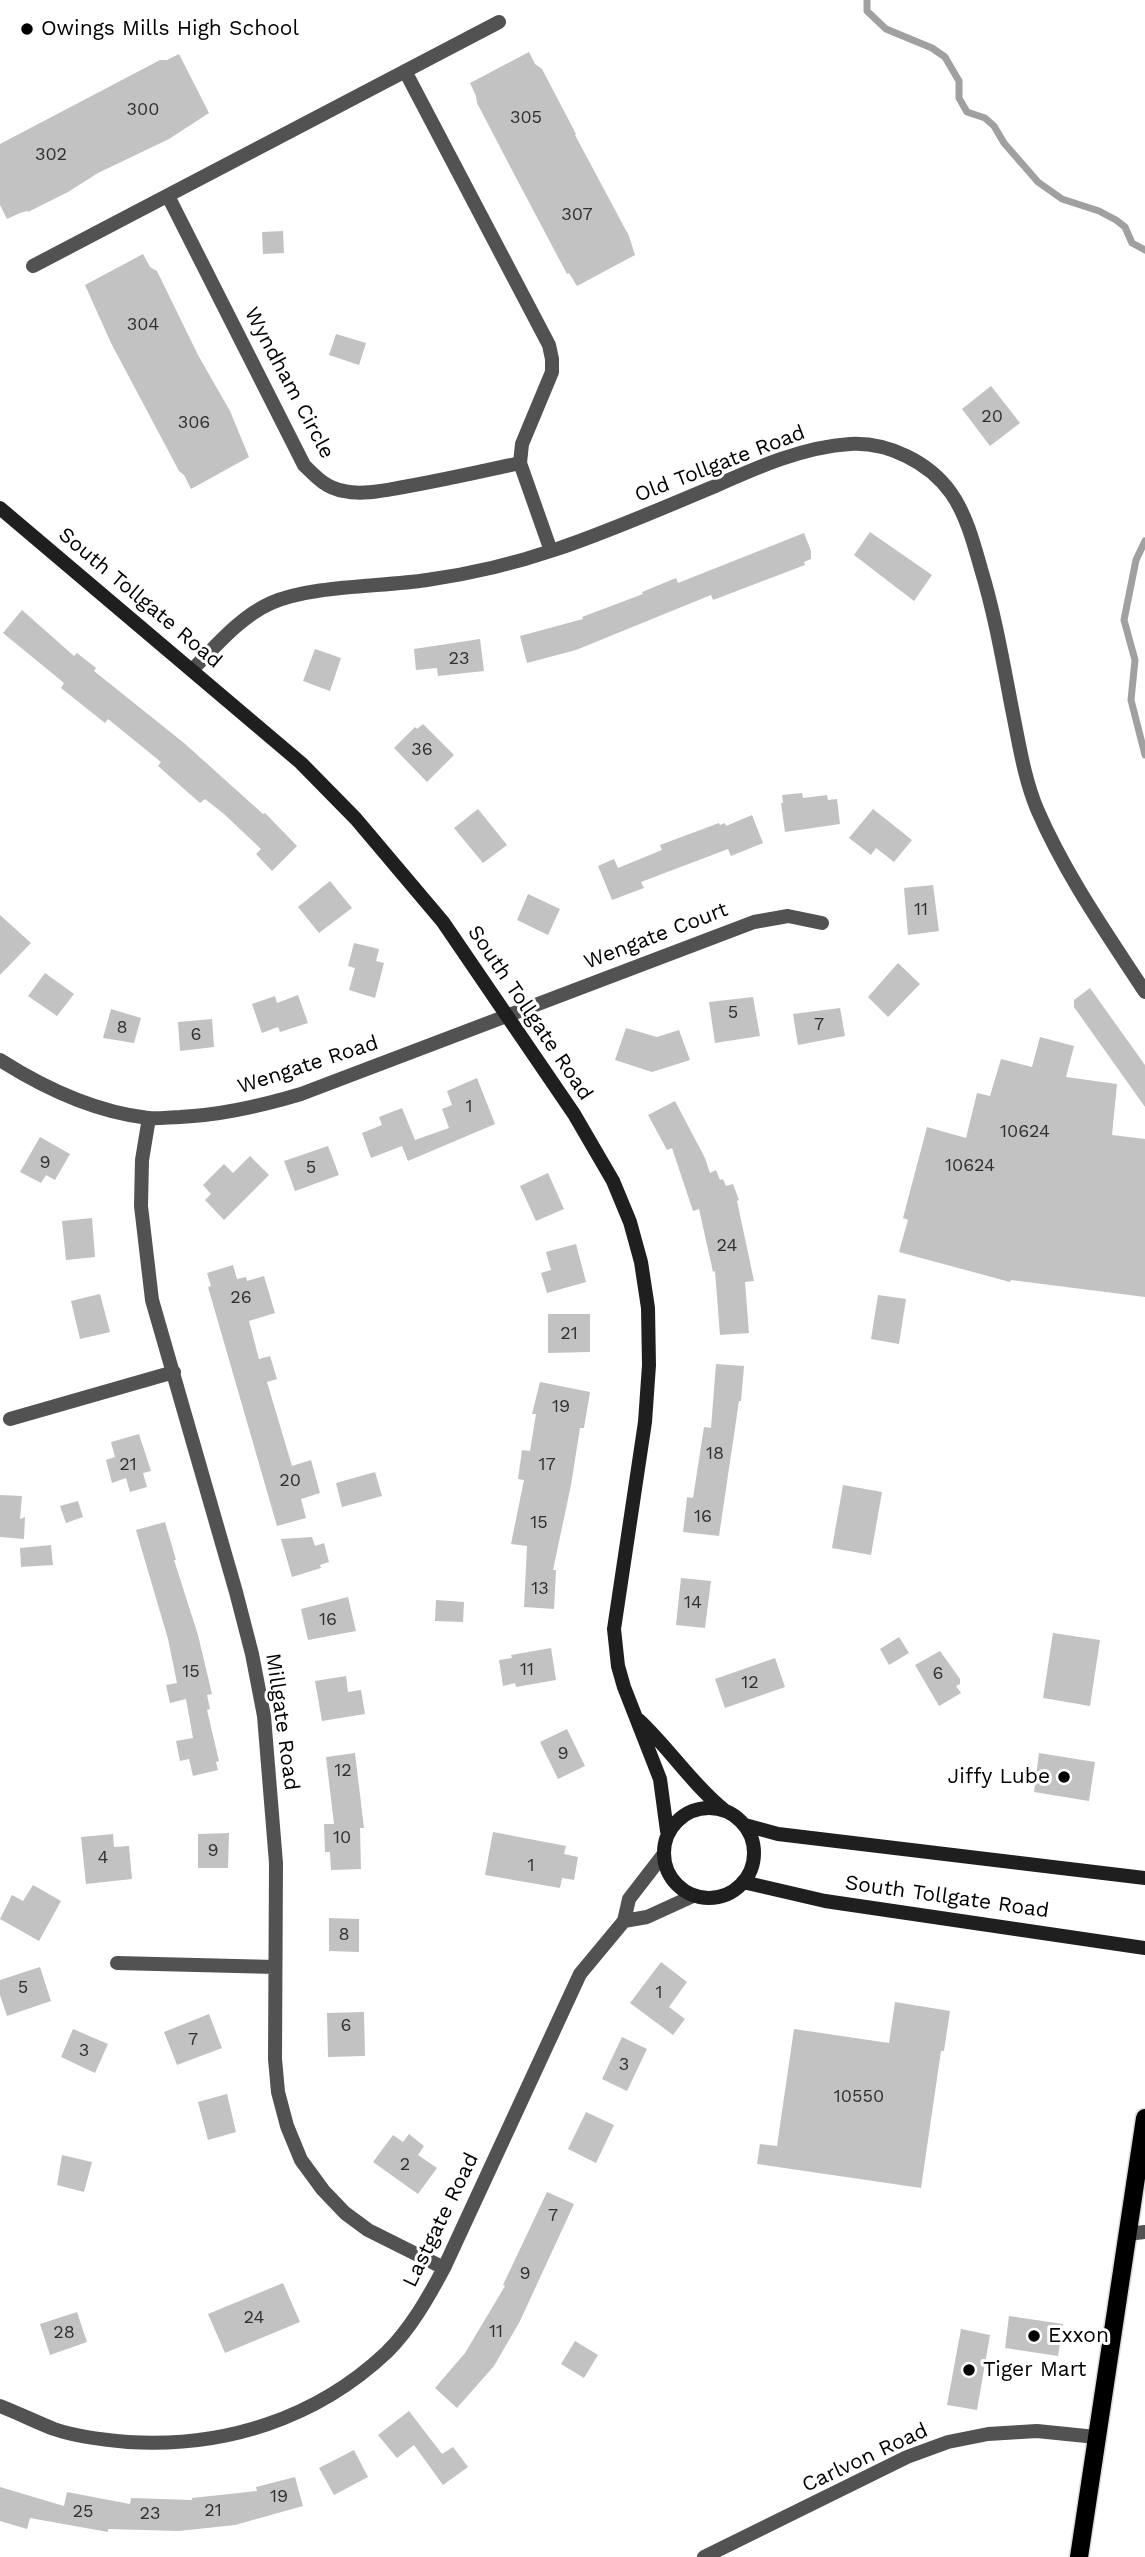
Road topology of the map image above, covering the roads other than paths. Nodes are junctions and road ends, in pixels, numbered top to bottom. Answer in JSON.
{"nodes":[{"id":1,"x":499,"y":22,"type":"dead end"},
{"id":2,"x":405,"y":71,"type":"junction"},
{"id":3,"x":168,"y":196,"type":"junction"},
{"id":4,"x":33,"y":266,"type":"dead end"},
{"id":5,"x":520,"y":463,"type":"junction"},
{"id":6,"x":0,"y":508,"type":"edge"},
{"id":7,"x":551,"y":551,"type":"junction"},
{"id":8,"x":192,"y":669,"type":"junction"},
{"id":9,"x":822,"y":923,"type":"dead end"},
{"id":10,"x":1145,"y":992,"type":"edge"},
{"id":11,"x":508,"y":1014,"type":"junction"},
{"id":12,"x":0,"y":1059,"type":"edge"},
{"id":13,"x":149,"y":1118,"type":"junction"},
{"id":14,"x":173,"y":1372,"type":"junction"},
{"id":15,"x":10,"y":1419,"type":"dead end"},
{"id":16,"x":636,"y":1716,"type":"junction"},
{"id":17,"x":723,"y":1810,"type":"junction"},
{"id":18,"x":745,"y":1825,"type":"junction"},
{"id":19,"x":667,"y":1831,"type":"junction"},
{"id":20,"x":663,"y":1855,"type":"junction"},
{"id":21,"x":1145,"y":1878,"type":"edge"},
{"id":22,"x":743,"y":1882,"type":"junction"},
{"id":23,"x":693,"y":1896,"type":"junction"},
{"id":24,"x":624,"y":1922,"type":"junction"},
{"id":25,"x":1145,"y":1948,"type":"edge"},
{"id":26,"x":117,"y":1963,"type":"dead end"},
{"id":27,"x":275,"y":1967,"type":"junction"},
{"id":28,"x":1145,"y":2119,"type":"edge"},
{"id":29,"x":1137,"y":2233,"type":"edge"},
{"id":30,"x":444,"y":2268,"type":"junction"},
{"id":31,"x":0,"y":2406,"type":"edge"},
{"id":32,"x":1096,"y":2437,"type":"junction"},
{"id":33,"x":704,"y":2557,"type":"edge"},
{"id":34,"x":1079,"y":2557,"type":"edge"}],
"edges":[{"from":1,"to":2,"type":"street"},
{"from":2,"to":3,"type":"street"},
{"from":2,"to":5,"type":"street"},
{"from":3,"to":4,"type":"street"},
{"from":3,"to":5,"type":"street","name":"Wyndham Circle"},
{"from":5,"to":7,"type":"street"},
{"from":6,"to":8,"type":"street","name":"South Tollgate Road"},
{"from":7,"to":8,"type":"street","name":"Old Tollgate Road"},
{"from":7,"to":10,"type":"street","name":"Old Tollgate Road"},
{"from":8,"to":11,"type":"street","name":"South Tollgate Road"},
{"from":9,"to":11,"type":"street","name":"Wengate Court"},
{"from":11,"to":13,"type":"street","name":"Wengate Road"},
{"from":11,"to":16,"type":"street","name":"South Tollgate Road"},
{"from":12,"to":13,"type":"street","name":"Wengate Road"},
{"from":13,"to":14,"type":"street","name":"Millgate Road"},
{"from":14,"to":15,"type":"street"},
{"from":14,"to":27,"type":"street","name":"Millgate Road"},
{"from":16,"to":17,"type":"street","name":"South Tollgate Road"},
{"from":16,"to":19,"type":"street","name":"South Tollgate Road"},
{"from":17,"to":18,"type":"street"},
{"from":17,"to":19,"type":"street"},
{"from":18,"to":21,"type":"street","name":"South Tollgate Road"},
{"from":18,"to":22,"type":"street"},
{"from":19,"to":20,"type":"street"},
{"from":20,"to":23,"type":"street"},
{"from":20,"to":24,"type":"street","name":"Lastgate Road"},
{"from":22,"to":23,"type":"street"},
{"from":22,"to":25,"type":"street","name":"South Tollgate Road"},
{"from":23,"to":24,"type":"street"},
{"from":24,"to":30,"type":"street","name":"Lastgate Road"},
{"from":26,"to":27,"type":"street"},
{"from":27,"to":30,"type":"street","name":"Millgate Road"},
{"from":28,"to":29,"type":"main road"},
{"from":29,"to":32,"type":"main road"},
{"from":30,"to":31,"type":"street","name":"Lastgate Road"},
{"from":32,"to":33,"type":"street","name":"Carlvon Road"},
{"from":32,"to":34,"type":"main road"}]}
